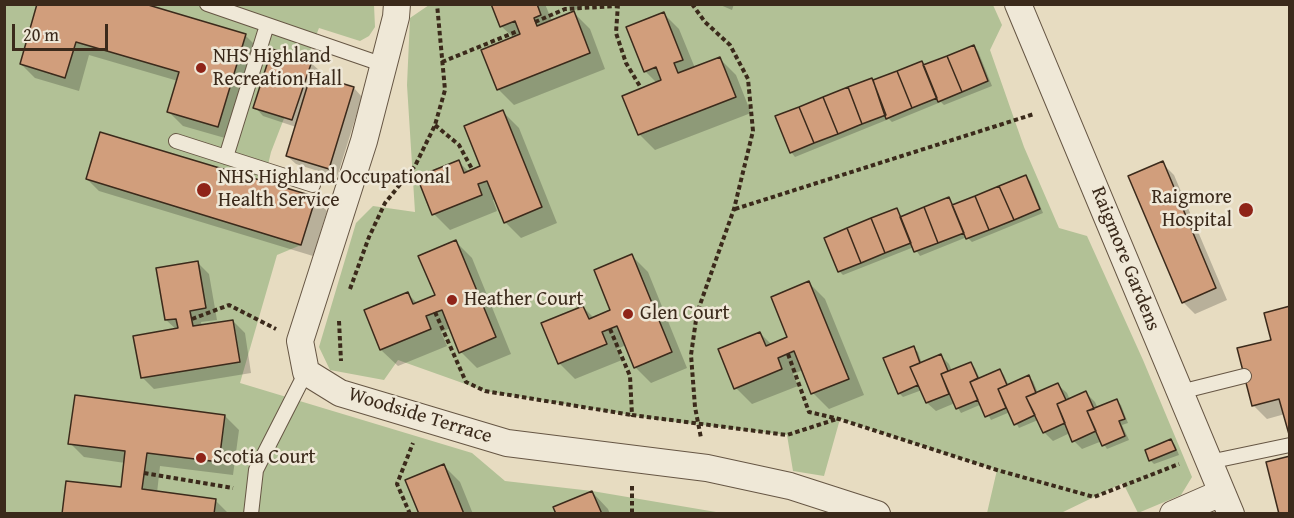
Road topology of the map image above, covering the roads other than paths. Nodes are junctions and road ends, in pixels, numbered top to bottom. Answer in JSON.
{"nodes":[{"id":1,"x":207,"y":4,"type":"edge"},
{"id":2,"x":397,"y":4,"type":"edge"},
{"id":3,"x":1018,"y":4,"type":"edge"},
{"id":4,"x":267,"y":25,"type":"junction"},
{"id":5,"x":384,"y":65,"type":"junction"},
{"id":6,"x":176,"y":141,"type":"dead end"},
{"id":7,"x":226,"y":157,"type":"junction"},
{"id":8,"x":313,"y":184,"type":"dead end"},
{"id":9,"x":306,"y":372,"type":"junction"},
{"id":10,"x":1244,"y":376,"type":"dead end"},
{"id":11,"x":1180,"y":392,"type":"junction"},
{"id":12,"x":1290,"y":445,"type":"edge"},
{"id":13,"x":1207,"y":458,"type":"junction"},
{"id":14,"x":1226,"y":503,"type":"edge"},
{"id":15,"x":251,"y":513,"type":"edge"},
{"id":16,"x":877,"y":513,"type":"edge"},
{"id":17,"x":1173,"y":513,"type":"edge"}],
"edges":[{"from":1,"to":4,"type":"lane"},
{"from":2,"to":5,"type":"street"},
{"from":3,"to":11,"type":"street","name":"Raigmore Gardens"},
{"from":4,"to":5,"type":"lane"},
{"from":4,"to":7,"type":"lane"},
{"from":5,"to":9,"type":"street"},
{"from":6,"to":7,"type":"lane"},
{"from":7,"to":8,"type":"lane"},
{"from":9,"to":15,"type":"lane"},
{"from":9,"to":16,"type":"street","name":"Woodside Terrace"},
{"from":10,"to":11,"type":"lane"},
{"from":11,"to":13,"type":"street","name":"Raigmore Gardens"},
{"from":12,"to":13,"type":"lane"},
{"from":13,"to":14,"type":"street","name":"Raigmore Gardens"},
{"from":14,"to":17,"type":"street"}]}
